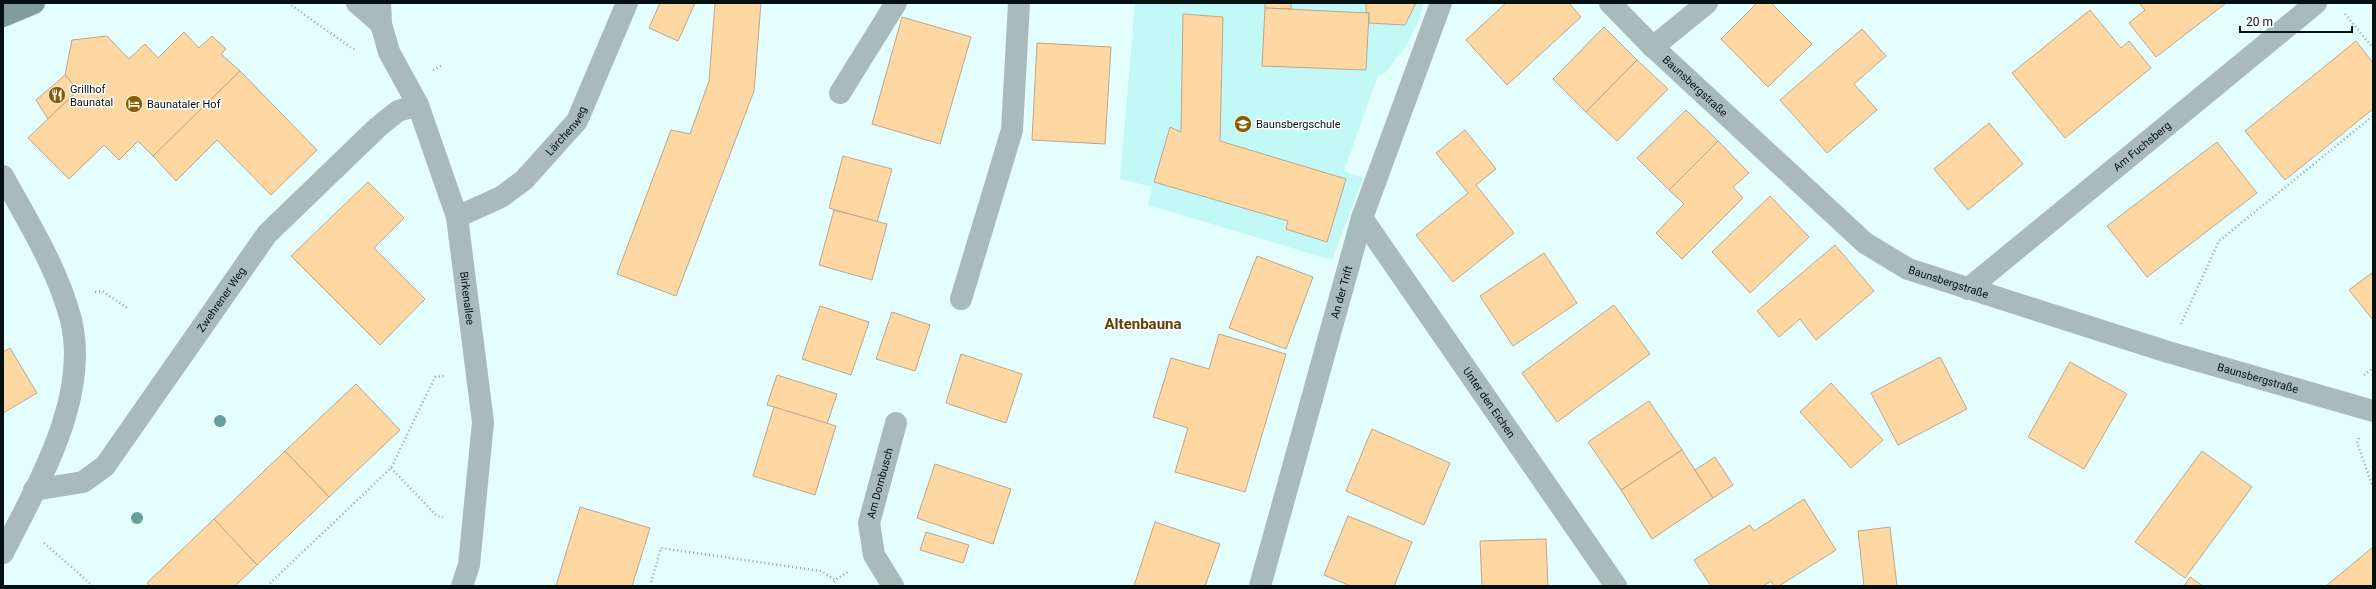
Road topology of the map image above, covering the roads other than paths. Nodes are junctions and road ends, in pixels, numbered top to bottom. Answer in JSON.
{"nodes":[{"id":1,"x":34,"y":3,"type":"edge"},
{"id":2,"x":357,"y":3,"type":"edge"},
{"id":3,"x":380,"y":3,"type":"edge"},
{"id":4,"x":627,"y":3,"type":"edge"},
{"id":5,"x":896,"y":3,"type":"edge"},
{"id":6,"x":1019,"y":3,"type":"edge"},
{"id":7,"x":1441,"y":3,"type":"edge"},
{"id":8,"x":1610,"y":3,"type":"edge"},
{"id":9,"x":1707,"y":3,"type":"edge"},
{"id":10,"x":2316,"y":3,"type":"edge"},
{"id":11,"x":3,"y":16,"type":"edge"},
{"id":12,"x":381,"y":24,"type":"junction"},
{"id":13,"x":1653,"y":47,"type":"junction"},
{"id":14,"x":840,"y":94,"type":"dead end"},
{"id":15,"x":418,"y":105,"type":"junction"},
{"id":16,"x":3,"y":176,"type":"edge"},
{"id":17,"x":457,"y":217,"type":"junction"},
{"id":18,"x":1362,"y":218,"type":"junction"},
{"id":19,"x":1968,"y":289,"type":"junction"},
{"id":20,"x":961,"y":299,"type":"dead end"},
{"id":21,"x":2371,"y":410,"type":"edge"},
{"id":22,"x":896,"y":423,"type":"dead end"},
{"id":23,"x":34,"y":490,"type":"junction"},
{"id":24,"x":3,"y":553,"type":"edge"},
{"id":25,"x":462,"y":586,"type":"edge"},
{"id":26,"x":893,"y":586,"type":"edge"},
{"id":27,"x":1260,"y":586,"type":"edge"},
{"id":28,"x":1616,"y":586,"type":"edge"}],
"edges":[{"from":1,"to":11,"type":"main road"},
{"from":2,"to":12,"type":"street"},
{"from":3,"to":12,"type":"street","name":"Birkenallee"},
{"from":4,"to":17,"type":"street","name":"Lärchenweg"},
{"from":5,"to":14,"type":"street"},
{"from":6,"to":20,"type":"street"},
{"from":7,"to":18,"type":"street","name":"An der Trift"},
{"from":8,"to":13,"type":"street","name":"Baunsbergstraße"},
{"from":9,"to":13,"type":"street"},
{"from":10,"to":19,"type":"street","name":"Am Fuchsberg"},
{"from":12,"to":15,"type":"street","name":"Birkenallee"},
{"from":13,"to":19,"type":"street","name":"Baunsbergstraße"},
{"from":15,"to":17,"type":"street","name":"Birkenallee"},
{"from":15,"to":23,"type":"street","name":"Zwehrener Weg"},
{"from":16,"to":23,"type":"street"},
{"from":17,"to":25,"type":"street","name":"Birkenallee"},
{"from":18,"to":27,"type":"street","name":"An der Trift"},
{"from":18,"to":28,"type":"street","name":"Unter den Eichen"},
{"from":19,"to":21,"type":"street","name":"Baunsbergstraße"},
{"from":22,"to":26,"type":"street","name":"Am Dornbusch"},
{"from":23,"to":24,"type":"street"}]}
